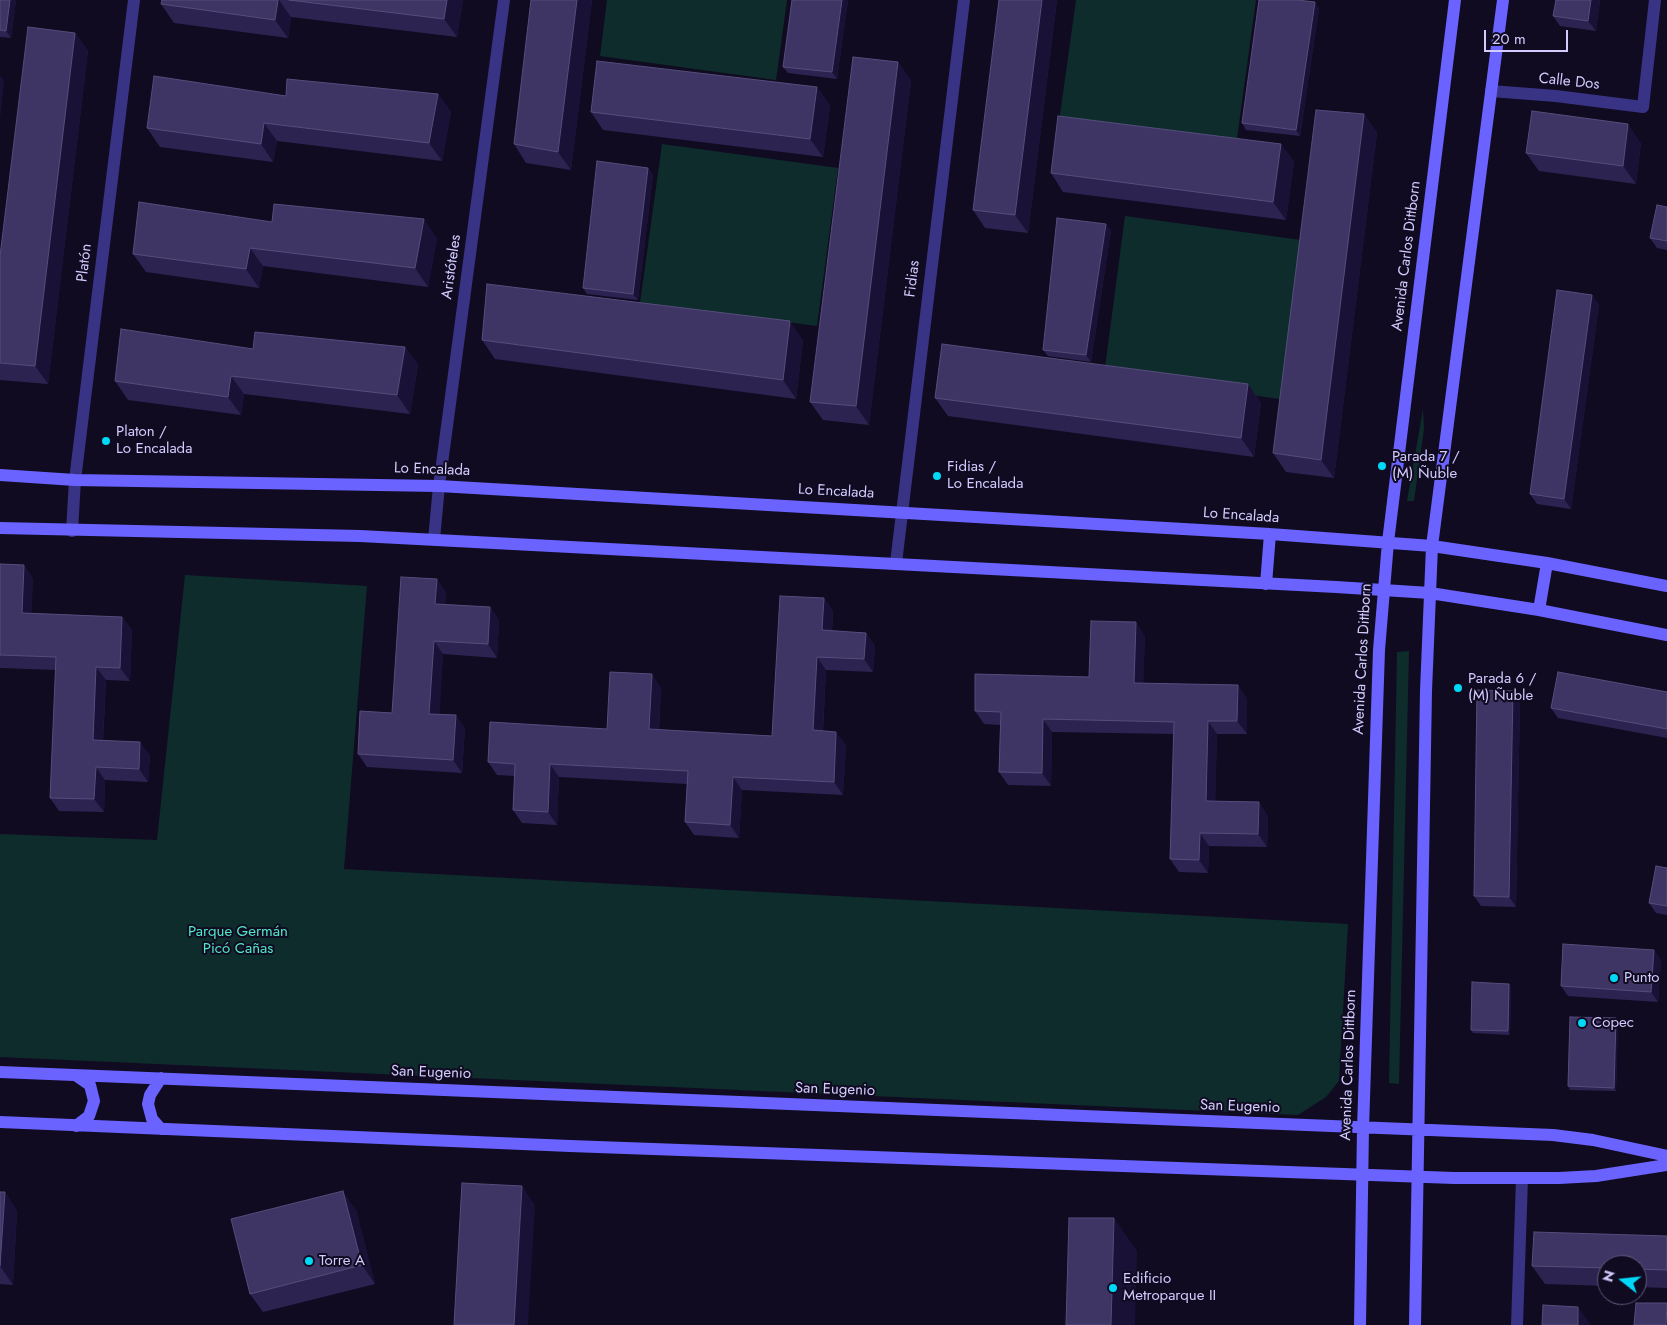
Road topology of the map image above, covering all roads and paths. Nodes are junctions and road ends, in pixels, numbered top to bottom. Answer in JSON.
{"nodes":[{"id":1,"x":134,"y":0,"type":"edge"},
{"id":2,"x":504,"y":0,"type":"edge"},
{"id":3,"x":964,"y":0,"type":"edge"},
{"id":4,"x":1455,"y":0,"type":"edge"},
{"id":5,"x":1503,"y":0,"type":"edge"},
{"id":6,"x":1656,"y":0,"type":"edge"},
{"id":7,"x":1491,"y":91,"type":"junction"},
{"id":8,"x":0,"y":475,"type":"edge"},
{"id":9,"x":75,"y":480,"type":"junction"},
{"id":10,"x":439,"y":486,"type":"junction"},
{"id":11,"x":901,"y":512,"type":"junction"},
{"id":12,"x":0,"y":528,"type":"edge"},
{"id":13,"x":72,"y":531,"type":"junction"},
{"id":14,"x":1270,"y":534,"type":"junction"},
{"id":15,"x":434,"y":539,"type":"junction"},
{"id":16,"x":1388,"y":542,"type":"junction"},
{"id":17,"x":1432,"y":546,"type":"junction"},
{"id":18,"x":896,"y":563,"type":"junction"},
{"id":19,"x":1547,"y":563,"type":"junction"},
{"id":20,"x":1266,"y":584,"type":"junction"},
{"id":21,"x":1667,"y":586,"type":"edge"},
{"id":22,"x":1383,"y":590,"type":"junction"},
{"id":23,"x":1430,"y":594,"type":"junction"},
{"id":24,"x":1539,"y":610,"type":"junction"},
{"id":25,"x":1667,"y":635,"type":"edge"},
{"id":26,"x":0,"y":1072,"type":"edge"},
{"id":27,"x":77,"y":1076,"type":"junction"},
{"id":28,"x":162,"y":1078,"type":"junction"},
{"id":29,"x":0,"y":1122,"type":"edge"},
{"id":30,"x":76,"y":1126,"type":"junction"},
{"id":31,"x":1363,"y":1128,"type":"junction"},
{"id":32,"x":161,"y":1129,"type":"junction"},
{"id":33,"x":1420,"y":1131,"type":"junction"},
{"id":34,"x":1667,"y":1156,"type":"edge"},
{"id":35,"x":1667,"y":1165,"type":"edge"},
{"id":36,"x":1362,"y":1174,"type":"junction"},
{"id":37,"x":1418,"y":1176,"type":"junction"},
{"id":38,"x":1522,"y":1179,"type":"junction"},
{"id":39,"x":1360,"y":1325,"type":"edge"},
{"id":40,"x":1415,"y":1325,"type":"edge"},
{"id":41,"x":1517,"y":1325,"type":"edge"}],
"edges":[{"from":1,"to":9,"type":"street","name":"Platón"},
{"from":2,"to":10,"type":"street","name":"Aristóteles"},
{"from":3,"to":11,"type":"street","name":"Fidias"},
{"from":4,"to":16,"type":"main road","name":"Avenida Carlos Dittborn"},
{"from":5,"to":7,"type":"main road"},
{"from":6,"to":7,"type":"street","name":"Calle Dos"},
{"from":7,"to":17,"type":"main road"},
{"from":8,"to":9,"type":"main road","name":"Lo Encalada"},
{"from":9,"to":10,"type":"main road","name":"Lo Encalada"},
{"from":9,"to":13,"type":"street","name":"Platón"},
{"from":10,"to":11,"type":"main road","name":"Lo Encalada"},
{"from":10,"to":15,"type":"street","name":"Aristóteles"},
{"from":11,"to":14,"type":"main road","name":"Lo Encalada"},
{"from":11,"to":18,"type":"street","name":"Fidias"},
{"from":12,"to":13,"type":"main road"},
{"from":13,"to":15,"type":"main road"},
{"from":14,"to":16,"type":"main road","name":"Lo Encalada"},
{"from":14,"to":20,"type":"main road"},
{"from":15,"to":18,"type":"main road"},
{"from":16,"to":17,"type":"main road","name":"Lo Encalada"},
{"from":16,"to":22,"type":"main road","name":"Avenida Carlos Dittborn"},
{"from":17,"to":19,"type":"main road","name":"Lo Encalada"},
{"from":17,"to":23,"type":"main road"},
{"from":18,"to":20,"type":"main road"},
{"from":19,"to":21,"type":"main road","name":"Lo Encalada"},
{"from":19,"to":24,"type":"main road"},
{"from":20,"to":22,"type":"main road"},
{"from":22,"to":23,"type":"main road"},
{"from":22,"to":31,"type":"main road","name":"Avenida Carlos Dittborn"},
{"from":23,"to":24,"type":"main road"},
{"from":23,"to":33,"type":"main road"},
{"from":24,"to":25,"type":"main road"},
{"from":26,"to":27,"type":"main road","name":"San Eugenio"},
{"from":27,"to":28,"type":"main road","name":"San Eugenio"},
{"from":27,"to":30,"type":"main road"},
{"from":28,"to":31,"type":"main road","name":"San Eugenio"},
{"from":28,"to":32,"type":"main road"},
{"from":29,"to":30,"type":"main road"},
{"from":30,"to":32,"type":"main road"},
{"from":31,"to":33,"type":"main road","name":"San Eugenio"},
{"from":31,"to":36,"type":"main road","name":"Avenida Carlos Dittborn"},
{"from":32,"to":36,"type":"main road"},
{"from":33,"to":34,"type":"main road","name":"San Eugenio"},
{"from":33,"to":37,"type":"main road"},
{"from":35,"to":38,"type":"main road"},
{"from":36,"to":37,"type":"main road"},
{"from":36,"to":39,"type":"main road","name":"Avenida Carlos Dittborn"},
{"from":37,"to":38,"type":"main road"},
{"from":37,"to":40,"type":"main road"},
{"from":38,"to":41,"type":"street"}]}
